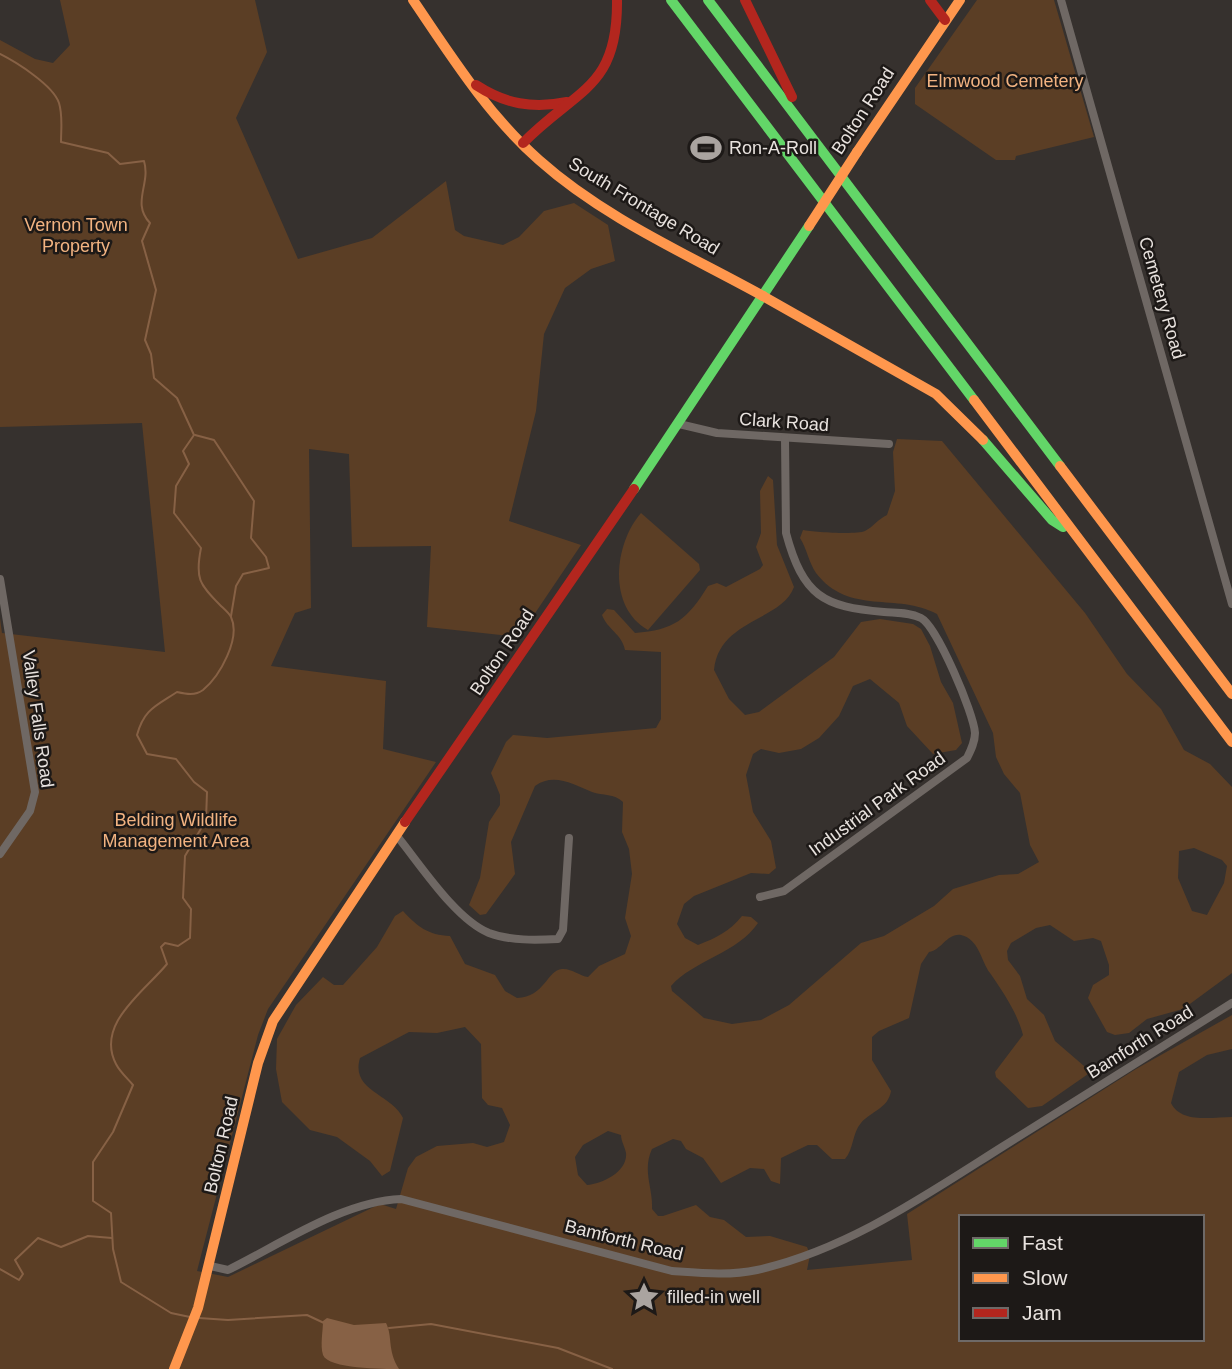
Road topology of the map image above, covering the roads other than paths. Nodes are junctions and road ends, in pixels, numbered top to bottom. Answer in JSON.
{"nodes":[{"id":1,"x":413,"y":0,"type":"edge"},
{"id":2,"x":617,"y":0,"type":"edge"},
{"id":3,"x":671,"y":0,"type":"edge"},
{"id":4,"x":708,"y":0,"type":"edge"},
{"id":5,"x":745,"y":0,"type":"edge"},
{"id":6,"x":930,"y":0,"type":"edge"},
{"id":7,"x":960,"y":0,"type":"edge"},
{"id":8,"x":1061,"y":0,"type":"edge"},
{"id":9,"x":945,"y":20,"type":"junction"},
{"id":10,"x":476,"y":85,"type":"junction"},
{"id":11,"x":571,"y":101,"type":"junction"},
{"id":12,"x":815,"y":141,"type":"junction"},
{"id":13,"x":523,"y":144,"type":"junction"},
{"id":14,"x":763,"y":296,"type":"junction"},
{"id":15,"x":679,"y":424,"type":"junction"},
{"id":16,"x":785,"y":438,"type":"junction"},
{"id":17,"x":889,"y":444,"type":"dead end"},
{"id":18,"x":1074,"y":533,"type":"junction"},
{"id":19,"x":0,"y":579,"type":"edge"},
{"id":20,"x":1232,"y":604,"type":"edge"},
{"id":21,"x":1232,"y":694,"type":"edge"},
{"id":22,"x":1232,"y":742,"type":"edge"},
{"id":23,"x":397,"y":836,"type":"junction"},
{"id":24,"x":569,"y":838,"type":"dead end"},
{"id":25,"x":0,"y":853,"type":"edge"},
{"id":26,"x":760,"y":897,"type":"dead end"},
{"id":27,"x":1232,"y":1003,"type":"edge"},
{"id":28,"x":210,"y":1266,"type":"junction"},
{"id":29,"x":174,"y":1369,"type":"edge"}],
"edges":[{"from":1,"to":10,"type":"main road","name":"South Frontage Road"},
{"from":2,"to":11,"type":"main road"},
{"from":3,"to":18,"type":"main road"},
{"from":4,"to":12,"type":"main road"},
{"from":5,"to":12,"type":"main road"},
{"from":6,"to":9,"type":"main road"},
{"from":7,"to":9,"type":"main road","name":"Bolton Road"},
{"from":8,"to":20,"type":"street","name":"Cemetery Road"},
{"from":9,"to":14,"type":"main road","name":"Bolton Road","bridge":true},
{"from":10,"to":11,"type":"main road"},
{"from":10,"to":13,"type":"main road","name":"South Frontage Road"},
{"from":11,"to":13,"type":"main road"},
{"from":12,"to":21,"type":"main road"},
{"from":13,"to":14,"type":"main road","name":"South Frontage Road"},
{"from":14,"to":15,"type":"main road","name":"Bolton Road"},
{"from":14,"to":18,"type":"main road","name":"South Frontage Road"},
{"from":15,"to":16,"type":"street","name":"Clark Road"},
{"from":15,"to":23,"type":"main road","name":"Bolton Road"},
{"from":16,"to":17,"type":"street","name":"Clark Road"},
{"from":16,"to":26,"type":"street","name":"Industrial Park Road"},
{"from":18,"to":22,"type":"main road"},
{"from":19,"to":25,"type":"street","name":"Valley Falls Road"},
{"from":23,"to":24,"type":"street"},
{"from":23,"to":28,"type":"main road","name":"Bolton Road"},
{"from":27,"to":28,"type":"street","name":"Bamforth Road"},
{"from":28,"to":29,"type":"main road","name":"Bolton Road"}]}
